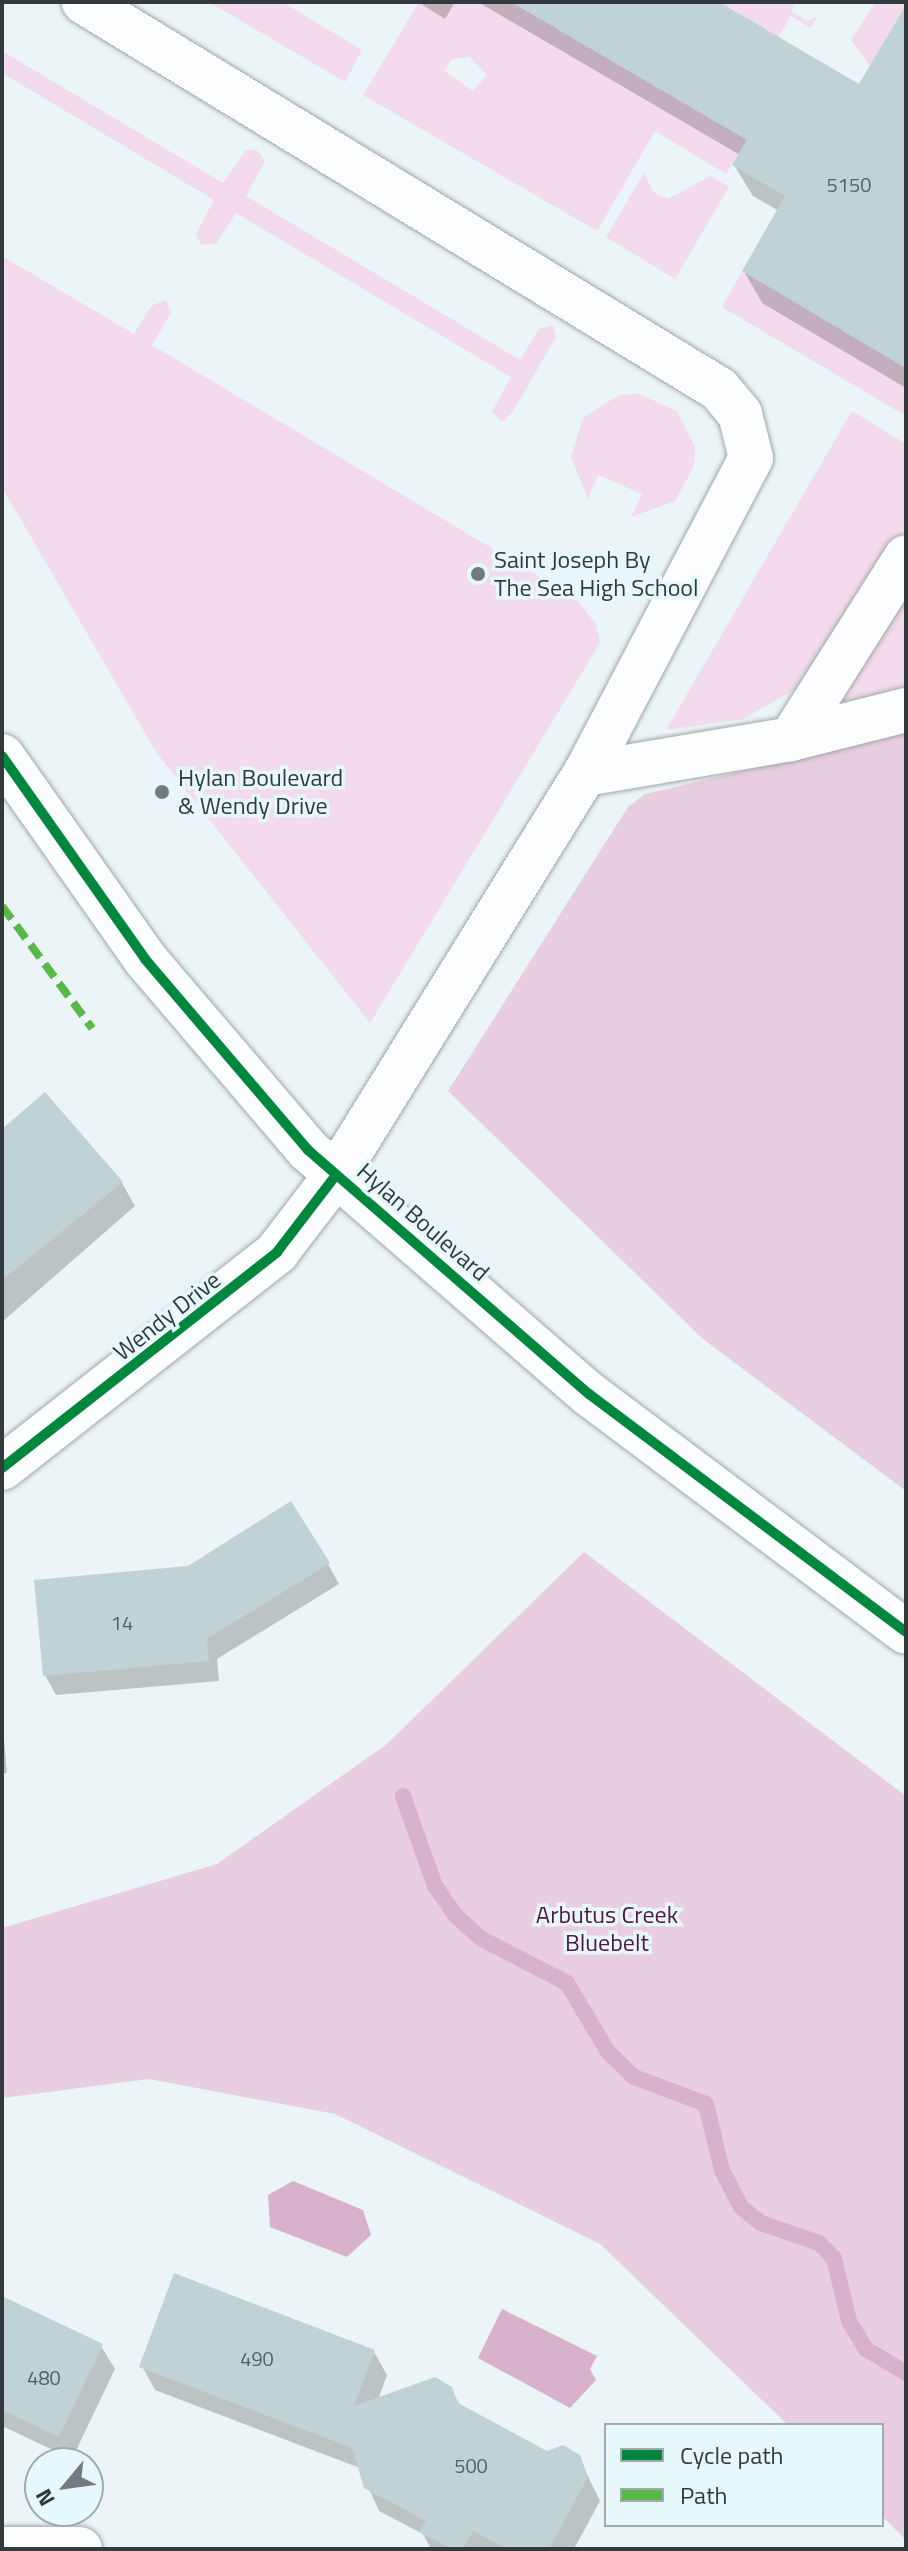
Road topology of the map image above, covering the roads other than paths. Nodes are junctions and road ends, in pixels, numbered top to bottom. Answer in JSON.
{"nodes":[{"id":1,"x":84,"y":2,"type":"edge"},
{"id":2,"x":906,"y":557,"type":"edge"},
{"id":3,"x":906,"y":710,"type":"edge"},
{"id":4,"x":791,"y":739,"type":"junction"},
{"id":5,"x":2,"y":756,"type":"edge"},
{"id":6,"x":585,"y":774,"type":"junction"},
{"id":7,"x":336,"y":1175,"type":"junction"},
{"id":8,"x":2,"y":1468,"type":"edge"},
{"id":9,"x":906,"y":1632,"type":"edge"},
{"id":10,"x":6,"y":2549,"type":"edge"},
{"id":11,"x":80,"y":2549,"type":"edge"}],
"edges":[{"from":1,"to":6,"type":"main road","name":"Wendy Drive"},
{"from":2,"to":4,"type":"main road"},
{"from":3,"to":4,"type":"main road"},
{"from":4,"to":6,"type":"main road"},
{"from":5,"to":7,"type":"main road","name":"Hylan Boulevard"},
{"from":6,"to":7,"type":"main road","name":"Wendy Drive"},
{"from":7,"to":8,"type":"main road","name":"Wendy Drive"},
{"from":7,"to":9,"type":"main road","name":"Hylan Boulevard"},
{"from":10,"to":11,"type":"main road"}]}
